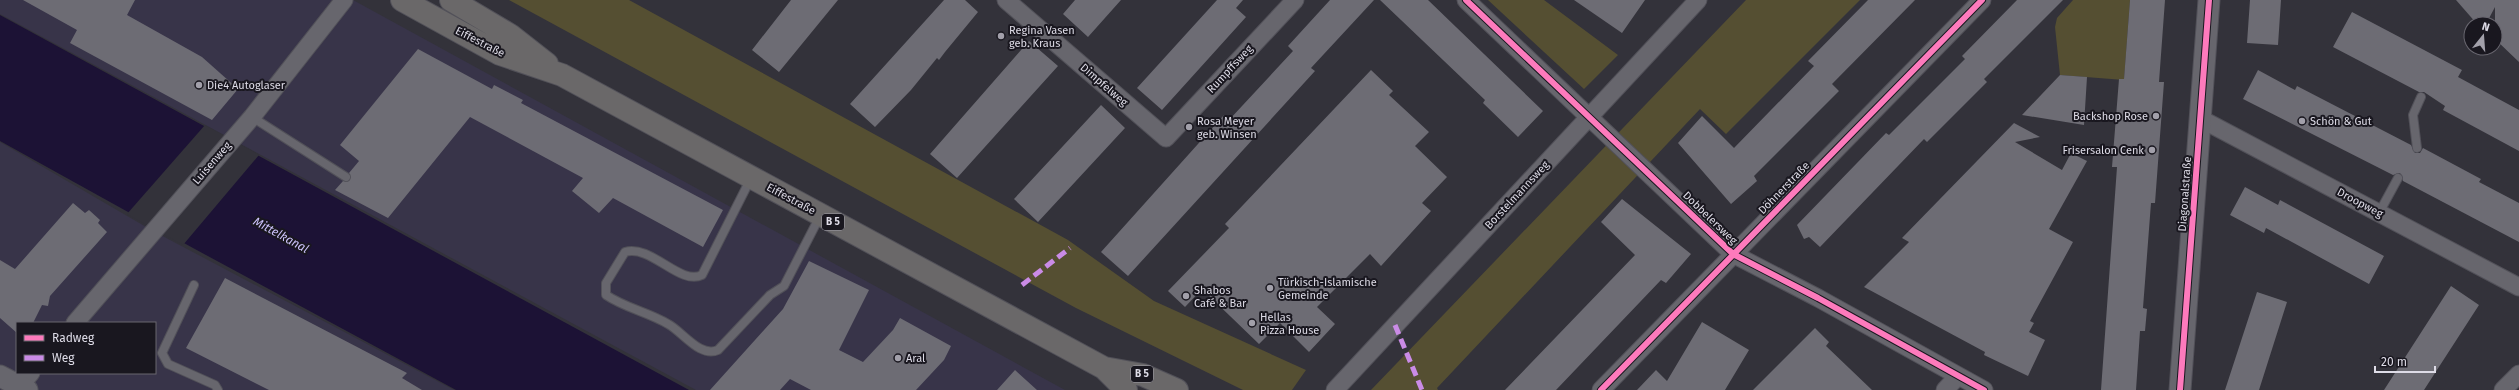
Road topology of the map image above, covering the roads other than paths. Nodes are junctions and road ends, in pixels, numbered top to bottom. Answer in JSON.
{"nodes":[{"id":1,"x":344,"y":0,"type":"edge"},
{"id":2,"x":402,"y":0,"type":"edge"},
{"id":3,"x":451,"y":0,"type":"edge"},
{"id":4,"x":1006,"y":0,"type":"edge"},
{"id":5,"x":1295,"y":0,"type":"edge"},
{"id":6,"x":1466,"y":0,"type":"edge"},
{"id":7,"x":1698,"y":0,"type":"edge"},
{"id":8,"x":1982,"y":0,"type":"edge"},
{"id":9,"x":2209,"y":0,"type":"edge"},
{"id":10,"x":562,"y":75,"type":"junction"},
{"id":11,"x":2421,"y":97,"type":"dead end"},
{"id":12,"x":1590,"y":116,"type":"junction"},
{"id":13,"x":252,"y":117,"type":"junction"},
{"id":14,"x":2201,"y":119,"type":"junction"},
{"id":15,"x":1166,"y":138,"type":"joint"},
{"id":16,"x":2417,"y":148,"type":"dead end"},
{"id":17,"x":346,"y":177,"type":"dead end"},
{"id":18,"x":752,"y":178,"type":"junction"},
{"id":19,"x":2398,"y":178,"type":"dead end"},
{"id":20,"x":2379,"y":213,"type":"junction"},
{"id":21,"x":820,"y":215,"type":"junction"},
{"id":22,"x":1733,"y":254,"type":"junction"},
{"id":23,"x":194,"y":285,"type":"dead end"},
{"id":24,"x":2519,"y":287,"type":"edge"},
{"id":25,"x":76,"y":322,"type":"edge"},
{"id":26,"x":1104,"y":368,"type":"junction"},
{"id":27,"x":2519,"y":374,"type":"edge"},
{"id":28,"x":0,"y":376,"type":"edge"},
{"id":29,"x":1958,"y":376,"type":"junction"},
{"id":30,"x":23,"y":385,"type":"edge"},
{"id":31,"x":218,"y":390,"type":"edge"},
{"id":32,"x":1126,"y":390,"type":"edge"},
{"id":33,"x":1177,"y":390,"type":"edge"},
{"id":34,"x":1335,"y":390,"type":"edge"},
{"id":35,"x":1601,"y":390,"type":"edge"},
{"id":36,"x":1945,"y":390,"type":"edge"},
{"id":37,"x":1984,"y":390,"type":"edge"},
{"id":38,"x":2180,"y":390,"type":"edge"},
{"id":39,"x":2503,"y":390,"type":"edge"}],
"edges":[{"from":1,"to":13,"type":"street","name":"Luisenweg"},
{"from":2,"to":10,"type":"main road","name":"Eiffestraße"},
{"from":3,"to":10,"type":"main road","name":"Eiffestraße"},
{"from":4,"to":15,"type":"street","name":"Dimpfelweg"},
{"from":5,"to":15,"type":"street","name":"Rumpffsweg"},
{"from":6,"to":12,"type":"street","name":"Dobbelersweg"},
{"from":7,"to":12,"type":"street","name":"Borstelmannsweg"},
{"from":8,"to":22,"type":"street","name":"Döhnerstraße"},
{"from":9,"to":14,"type":"street","name":"Diagonalstraße"},
{"from":10,"to":18,"type":"main road","name":"Eiffestraße","number":"B 5"},
{"from":11,"to":16,"type":"lane"},
{"from":12,"to":22,"type":"street","name":"Dobbelersweg"},
{"from":12,"to":34,"type":"street","name":"Borstelmannsweg"},
{"from":13,"to":17,"type":"lane"},
{"from":13,"to":25,"type":"street","name":"Luisenweg"},
{"from":14,"to":20,"type":"street","name":"Droopweg"},
{"from":14,"to":38,"type":"street","name":"Diagonalstraße"},
{"from":18,"to":21,"type":"main road","name":"Eiffestraße","number":"B 5"},
{"from":18,"to":21,"type":"lane"},
{"from":19,"to":20,"type":"lane"},
{"from":20,"to":24,"type":"street","name":"Droopweg"},
{"from":21,"to":26,"type":"main road","name":"Eiffestraße","number":"B 5"},
{"from":22,"to":29,"type":"street","name":"Dobbelersweg"},
{"from":22,"to":35,"type":"street","name":"Döhnerstraße"},
{"from":23,"to":31,"type":"lane"},
{"from":26,"to":32,"type":"main road","name":"Eiffestraße","number":"B 5"},
{"from":26,"to":33,"type":"main road","name":"Eiffestraße","number":"B 5"},
{"from":27,"to":39,"type":"street"},
{"from":28,"to":30,"type":"street"},
{"from":29,"to":36,"type":"street"},
{"from":29,"to":37,"type":"street","name":"Dobbelersweg"}]}
